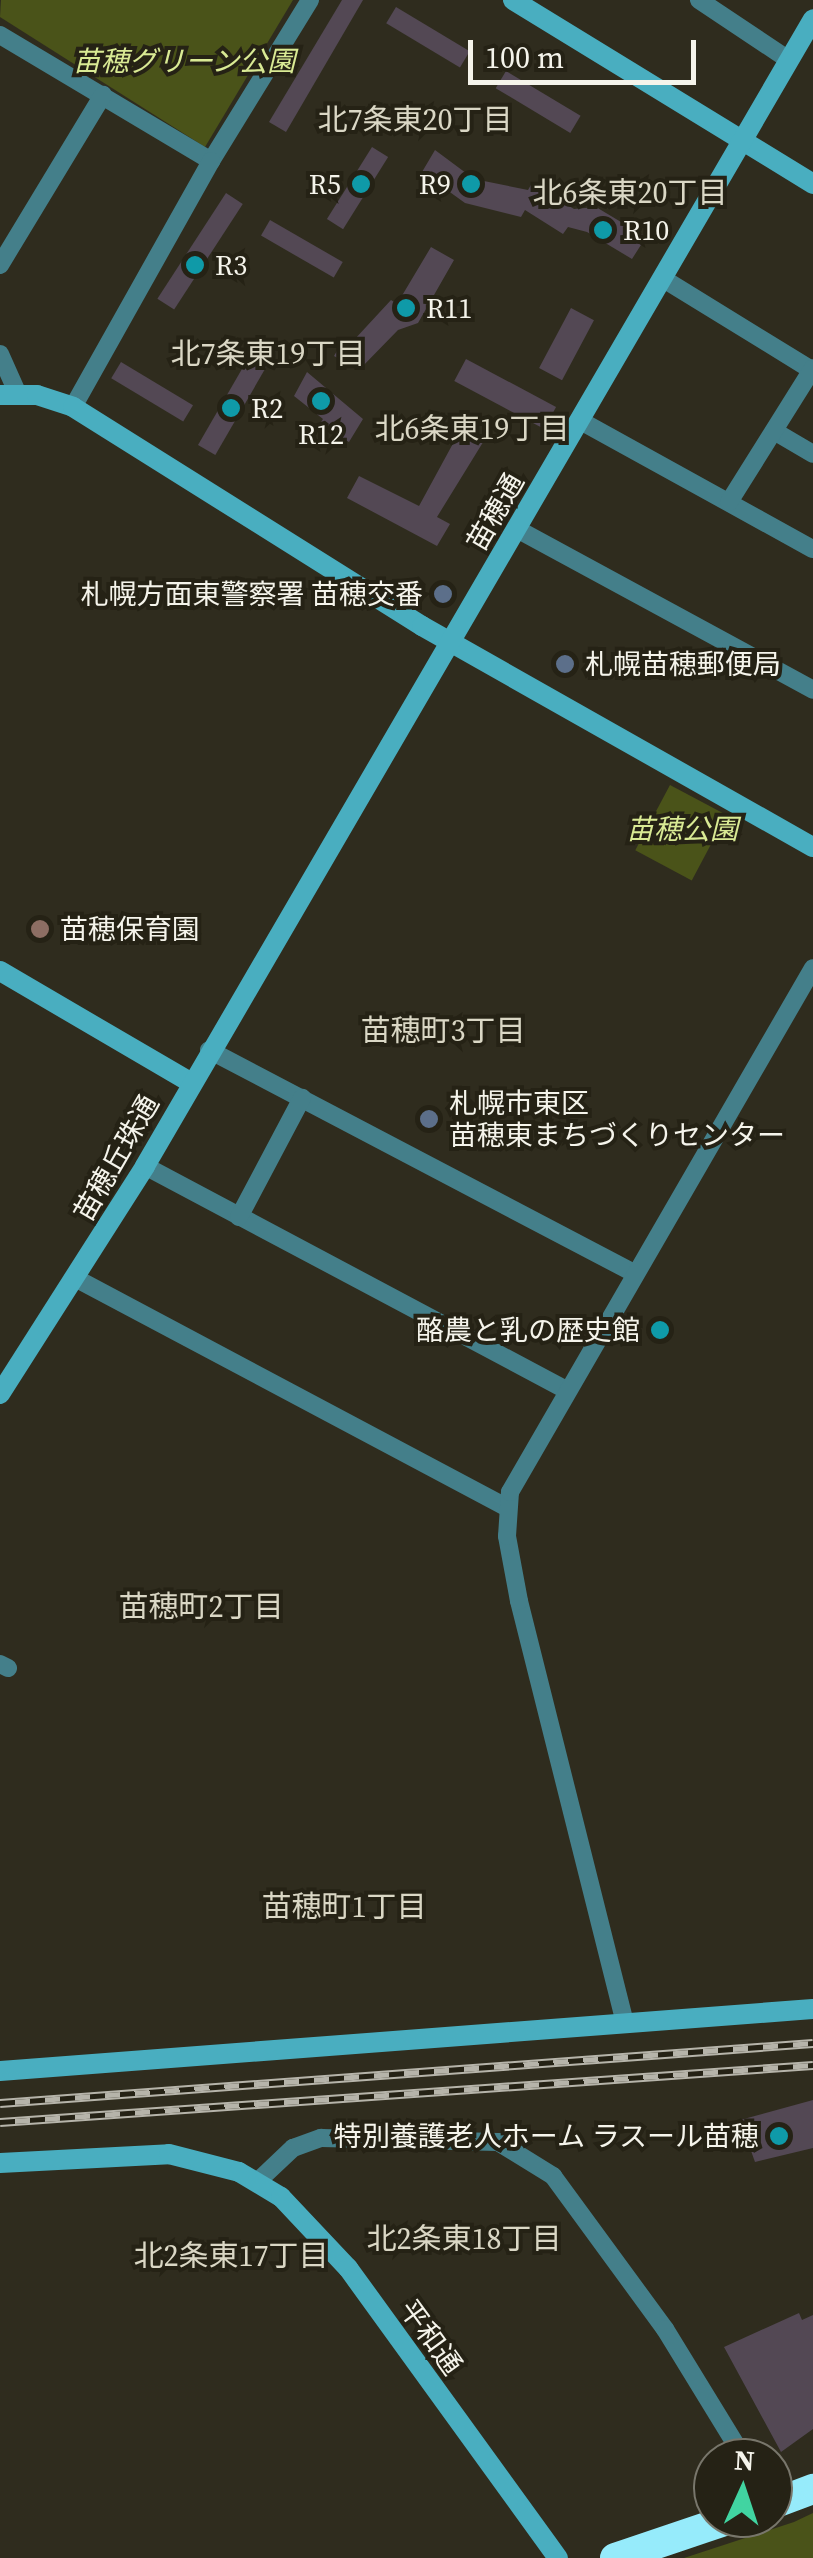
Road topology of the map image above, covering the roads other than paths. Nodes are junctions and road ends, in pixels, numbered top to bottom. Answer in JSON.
{"nodes":[{"id":1,"x":310,"y":0,"type":"edge"},
{"id":2,"x":513,"y":0,"type":"edge"},
{"id":3,"x":699,"y":0,"type":"edge"},
{"id":4,"x":813,"y":20,"type":"edge"},
{"id":5,"x":0,"y":35,"type":"edge"},
{"id":6,"x":788,"y":60,"type":"junction"},
{"id":7,"x":103,"y":95,"type":"junction"},
{"id":8,"x":739,"y":142,"type":"junction"},
{"id":9,"x":211,"y":161,"type":"junction"},
{"id":10,"x":813,"y":184,"type":"edge"},
{"id":11,"x":0,"y":265,"type":"edge"},
{"id":12,"x":662,"y":278,"type":"junction"},
{"id":13,"x":0,"y":354,"type":"edge"},
{"id":14,"x":813,"y":369,"type":"edge"},
{"id":15,"x":8,"y":393,"type":"edge"},
{"id":16,"x":73,"y":408,"type":"junction"},
{"id":17,"x":580,"y":420,"type":"junction"},
{"id":18,"x":774,"y":431,"type":"junction"},
{"id":19,"x":813,"y":454,"type":"edge"},
{"id":20,"x":729,"y":502,"type":"junction"},
{"id":21,"x":517,"y":530,"type":"junction"},
{"id":22,"x":813,"y":548,"type":"edge"},
{"id":23,"x":450,"y":641,"type":"junction"},
{"id":24,"x":813,"y":690,"type":"edge"},
{"id":25,"x":813,"y":847,"type":"edge"},
{"id":26,"x":813,"y":968,"type":"edge"},
{"id":27,"x":0,"y":972,"type":"edge"},
{"id":28,"x":209,"y":1050,"type":"junction"},
{"id":29,"x":190,"y":1082,"type":"junction"},
{"id":30,"x":302,"y":1098,"type":"junction"},
{"id":31,"x":145,"y":1166,"type":"junction"},
{"id":32,"x":239,"y":1216,"type":"junction"},
{"id":33,"x":635,"y":1274,"type":"junction"},
{"id":34,"x":77,"y":1278,"type":"junction"},
{"id":35,"x":566,"y":1390,"type":"junction"},
{"id":36,"x":0,"y":1394,"type":"edge"},
{"id":37,"x":508,"y":1508,"type":"junction"},
{"id":38,"x":813,"y":2009,"type":"edge"},
{"id":39,"x":625,"y":2023,"type":"junction"},
{"id":40,"x":0,"y":2071,"type":"edge"},
{"id":41,"x":0,"y":2163,"type":"edge"},
{"id":42,"x":257,"y":2182,"type":"junction"},
{"id":43,"x":732,"y":2438,"type":"edge"},
{"id":44,"x":693,"y":2532,"type":"edge"},
{"id":45,"x":558,"y":2558,"type":"edge"},
{"id":46,"x":616,"y":2558,"type":"edge"}],
"edges":[{"from":1,"to":9,"type":"street"},
{"from":2,"to":8,"type":"street"},
{"from":3,"to":6,"type":"street"},
{"from":4,"to":6,"type":"street","name":"苗穂通"},
{"from":5,"to":7,"type":"street"},
{"from":6,"to":8,"type":"street","name":"苗穂通"},
{"from":7,"to":9,"type":"street"},
{"from":7,"to":11,"type":"street"},
{"from":8,"to":10,"type":"street"},
{"from":8,"to":12,"type":"street","name":"苗穂通"},
{"from":9,"to":16,"type":"street"},
{"from":12,"to":14,"type":"street"},
{"from":12,"to":17,"type":"street","name":"苗穂通"},
{"from":13,"to":15,"type":"street"},
{"from":14,"to":18,"type":"street"},
{"from":15,"to":16,"type":"street"},
{"from":16,"to":23,"type":"street"},
{"from":17,"to":20,"type":"street"},
{"from":17,"to":21,"type":"street","name":"苗穂通"},
{"from":18,"to":19,"type":"street"},
{"from":18,"to":20,"type":"street"},
{"from":20,"to":22,"type":"street"},
{"from":21,"to":23,"type":"street","name":"苗穂通"},
{"from":21,"to":24,"type":"street"},
{"from":23,"to":25,"type":"street"},
{"from":23,"to":28,"type":"street","name":"苗穂通"},
{"from":26,"to":33,"type":"street"},
{"from":27,"to":29,"type":"street","name":"苗穂丘珠通"},
{"from":28,"to":29,"type":"street","name":"苗穂通"},
{"from":28,"to":30,"type":"street"},
{"from":29,"to":31,"type":"street","name":"苗穂丘珠通"},
{"from":30,"to":32,"type":"street"},
{"from":30,"to":33,"type":"street"},
{"from":31,"to":32,"type":"street"},
{"from":31,"to":34,"type":"street","name":"苗穂丘珠通"},
{"from":32,"to":35,"type":"street"},
{"from":33,"to":35,"type":"street"},
{"from":34,"to":36,"type":"street","name":"苗穂丘珠通"},
{"from":34,"to":37,"type":"street"},
{"from":35,"to":37,"type":"street"},
{"from":37,"to":39,"type":"street"},
{"from":38,"to":39,"type":"street"},
{"from":39,"to":40,"type":"street"},
{"from":41,"to":42,"type":"street","name":"平和通"},
{"from":42,"to":43,"type":"street"},
{"from":42,"to":45,"type":"street","name":"平和通"},
{"from":44,"to":46,"type":"highway"}]}
